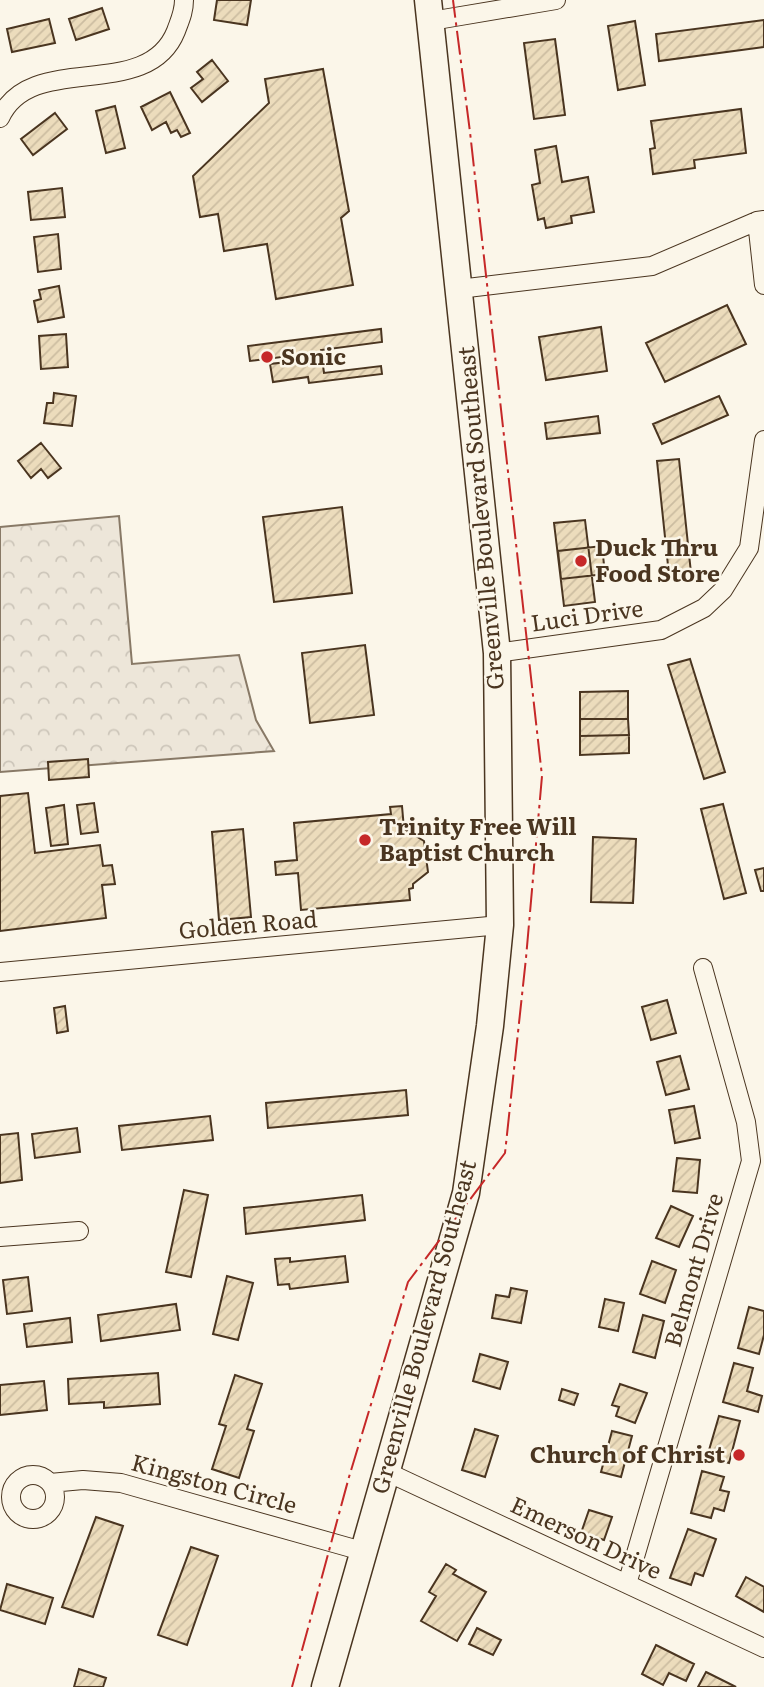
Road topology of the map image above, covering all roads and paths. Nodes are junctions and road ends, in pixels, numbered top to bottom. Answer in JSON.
{"nodes":[{"id":1,"x":184,"y":0,"type":"edge"},
{"id":2,"x":556,"y":0,"type":"edge"},
{"id":3,"x":429,"y":11,"type":"edge"},
{"id":4,"x":0,"y":118,"type":"edge"},
{"id":5,"x":761,"y":220,"type":"edge"},
{"id":6,"x":764,"y":285,"type":"edge"},
{"id":7,"x":459,"y":289,"type":"junction"},
{"id":8,"x":764,"y":440,"type":"edge"},
{"id":9,"x":497,"y":653,"type":"junction"},
{"id":10,"x":500,"y":925,"type":"junction"},
{"id":11,"x":703,"y":968,"type":"dead end"},
{"id":12,"x":0,"y":972,"type":"edge"},
{"id":13,"x":79,"y":1231,"type":"dead end"},
{"id":14,"x":0,"y":1237,"type":"edge"},
{"id":15,"x":387,"y":1472,"type":"junction"},
{"id":16,"x":50,"y":1483,"type":"dead end"},
{"id":17,"x":362,"y":1551,"type":"junction"},
{"id":18,"x":627,"y":1584,"type":"junction"},
{"id":19,"x":764,"y":1648,"type":"edge"},
{"id":20,"x":325,"y":1687,"type":"edge"}],
"edges":[{"from":1,"to":4,"type":"street"},
{"from":2,"to":3,"type":"street"},
{"from":3,"to":7,"type":"highway","name":"Greenville Boulevard Southeast"},
{"from":5,"to":6,"type":"street"},
{"from":5,"to":7,"type":"street"},
{"from":7,"to":9,"type":"highway","name":"Greenville Boulevard Southeast"},
{"from":8,"to":9,"type":"street","name":"Luci Drive"},
{"from":9,"to":10,"type":"highway","name":"Greenville Boulevard Southeast"},
{"from":10,"to":12,"type":"street","name":"Golden Road"},
{"from":10,"to":15,"type":"highway","name":"Greenville Boulevard Southeast"},
{"from":11,"to":18,"type":"street","name":"Belmont Drive"},
{"from":13,"to":14,"type":"street"},
{"from":15,"to":17,"type":"highway","name":"Greenville Boulevard Southeast"},
{"from":15,"to":18,"type":"street","name":"Emerson Drive"},
{"from":16,"to":17,"type":"street","name":"Kingston Circle"},
{"from":17,"to":20,"type":"highway","name":"Greenville Boulevard Southeast"},
{"from":18,"to":19,"type":"street","name":"Emerson Drive"}]}
